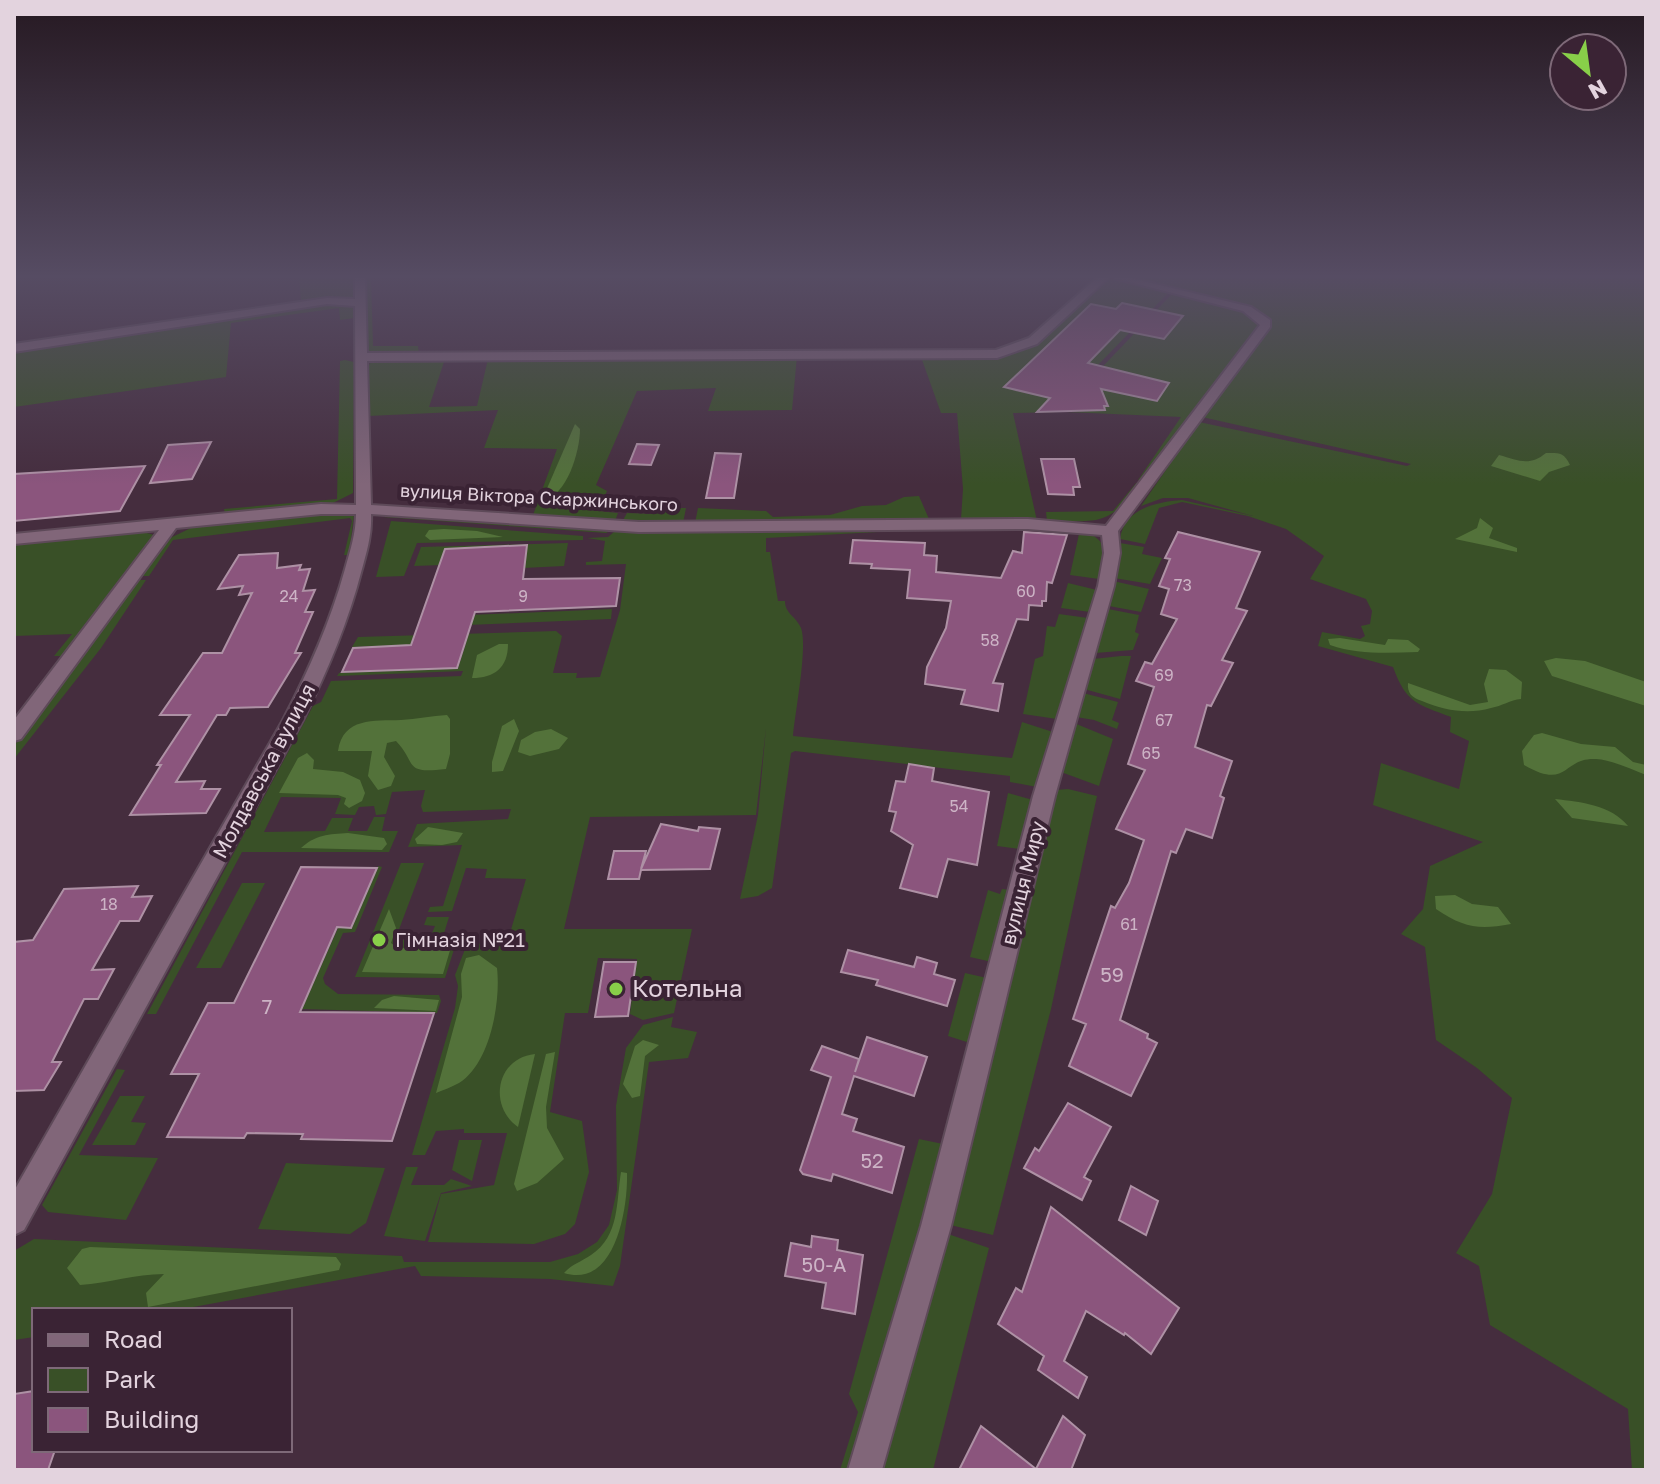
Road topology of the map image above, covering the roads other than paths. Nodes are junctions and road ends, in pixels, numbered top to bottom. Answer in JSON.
{"nodes":[{"id":1,"x":361,"y":347,"type":"edge"},
{"id":2,"x":1016,"y":347,"type":"edge"},
{"id":3,"x":1251,"y":347,"type":"edge"},
{"id":4,"x":361,"y":357,"type":"junction"},
{"id":5,"x":362,"y":509,"type":"junction"},
{"id":6,"x":171,"y":524,"type":"junction"},
{"id":7,"x":1110,"y":531,"type":"junction"},
{"id":8,"x":14,"y":539,"type":"edge"},
{"id":9,"x":14,"y":734,"type":"edge"},
{"id":10,"x":14,"y":1220,"type":"edge"},
{"id":11,"x":865,"y":1470,"type":"edge"}],
"edges":[{"from":1,"to":4,"type":"street","name":"Молдавська вулиця"},
{"from":2,"to":4,"type":"street"},
{"from":3,"to":7,"type":"street"},
{"from":4,"to":5,"type":"street","name":"Молдавська вулиця"},
{"from":5,"to":6,"type":"street","name":"вулиця Віктора Скаржинського"},
{"from":5,"to":7,"type":"street","name":"вулиця Віктора Скаржинського"},
{"from":5,"to":10,"type":"street","name":"Молдавська вулиця"},
{"from":6,"to":8,"type":"street","name":"вулиця Віктора Скаржинського"},
{"from":6,"to":9,"type":"street"},
{"from":7,"to":11,"type":"street","name":"вулиця Миру"}]}
